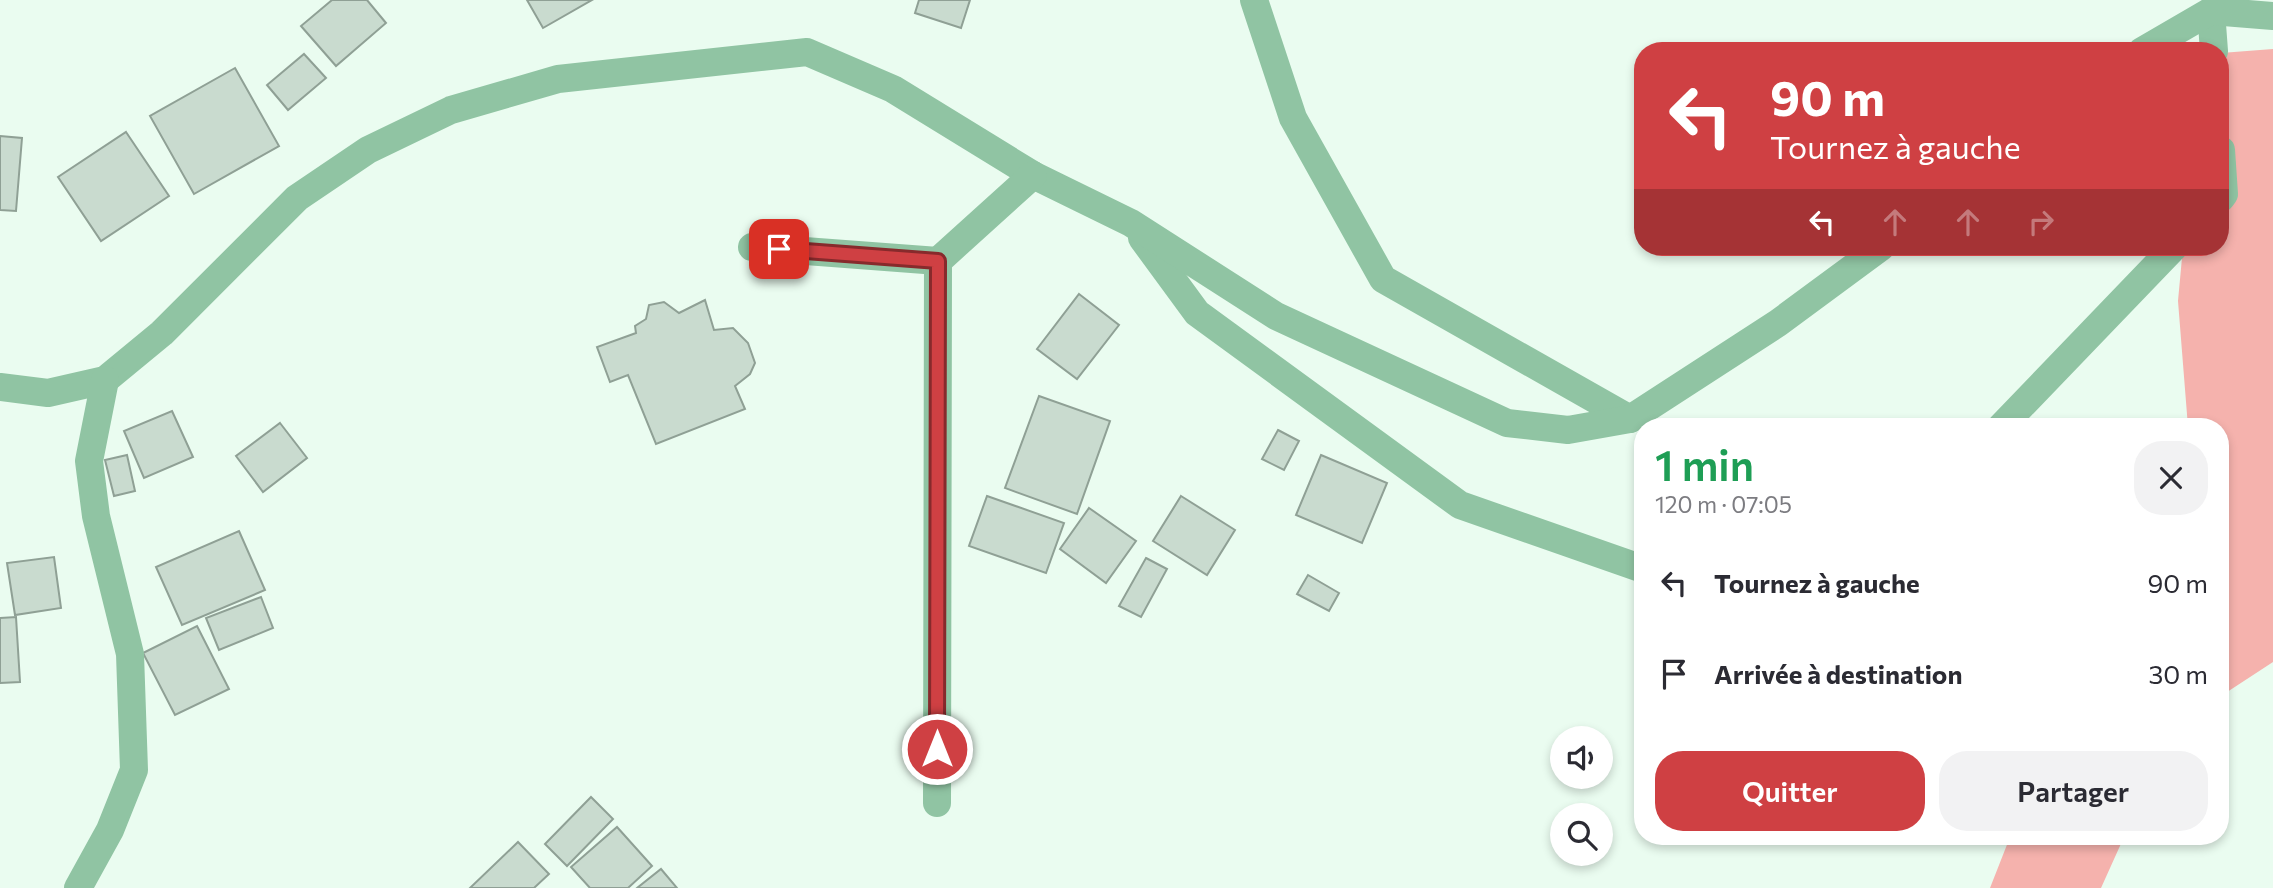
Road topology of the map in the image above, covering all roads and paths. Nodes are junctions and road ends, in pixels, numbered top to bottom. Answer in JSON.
{"nodes":[{"id":1,"x":1254,"y":0,"type":"edge"},
{"id":2,"x":2211,"y":11,"type":"junction"},
{"id":3,"x":2273,"y":16,"type":"edge"},
{"id":4,"x":2158,"y":42,"type":"edge"},
{"id":5,"x":2213,"y":42,"type":"edge"},
{"id":6,"x":1033,"y":175,"type":"junction"},
{"id":7,"x":1131,"y":223,"type":"junction"},
{"id":8,"x":752,"y":247,"type":"dead end"},
{"id":9,"x":1869,"y":256,"type":"edge"},
{"id":10,"x":2165,"y":256,"type":"edge"},
{"id":11,"x":938,"y":261,"type":"junction"},
{"id":12,"x":105,"y":380,"type":"junction"},
{"id":13,"x":0,"y":387,"type":"edge"},
{"id":14,"x":1630,"y":418,"type":"junction"},
{"id":15,"x":2010,"y":418,"type":"edge"},
{"id":16,"x":1634,"y":566,"type":"edge"},
{"id":17,"x":937,"y":803,"type":"dead end"},
{"id":18,"x":78,"y":888,"type":"edge"}],
"edges":[{"from":1,"to":14,"type":"street"},
{"from":2,"to":3,"type":"street"},
{"from":2,"to":4,"type":"street"},
{"from":2,"to":5,"type":"street"},
{"from":6,"to":7,"type":"street"},
{"from":6,"to":11,"type":"street"},
{"from":6,"to":12,"type":"street"},
{"from":7,"to":14,"type":"street"},
{"from":7,"to":16,"type":"street"},
{"from":8,"to":11,"type":"street"},
{"from":9,"to":14,"type":"street"},
{"from":10,"to":15,"type":"street"},
{"from":11,"to":17,"type":"street"},
{"from":12,"to":13,"type":"street"},
{"from":12,"to":18,"type":"street"}]}
